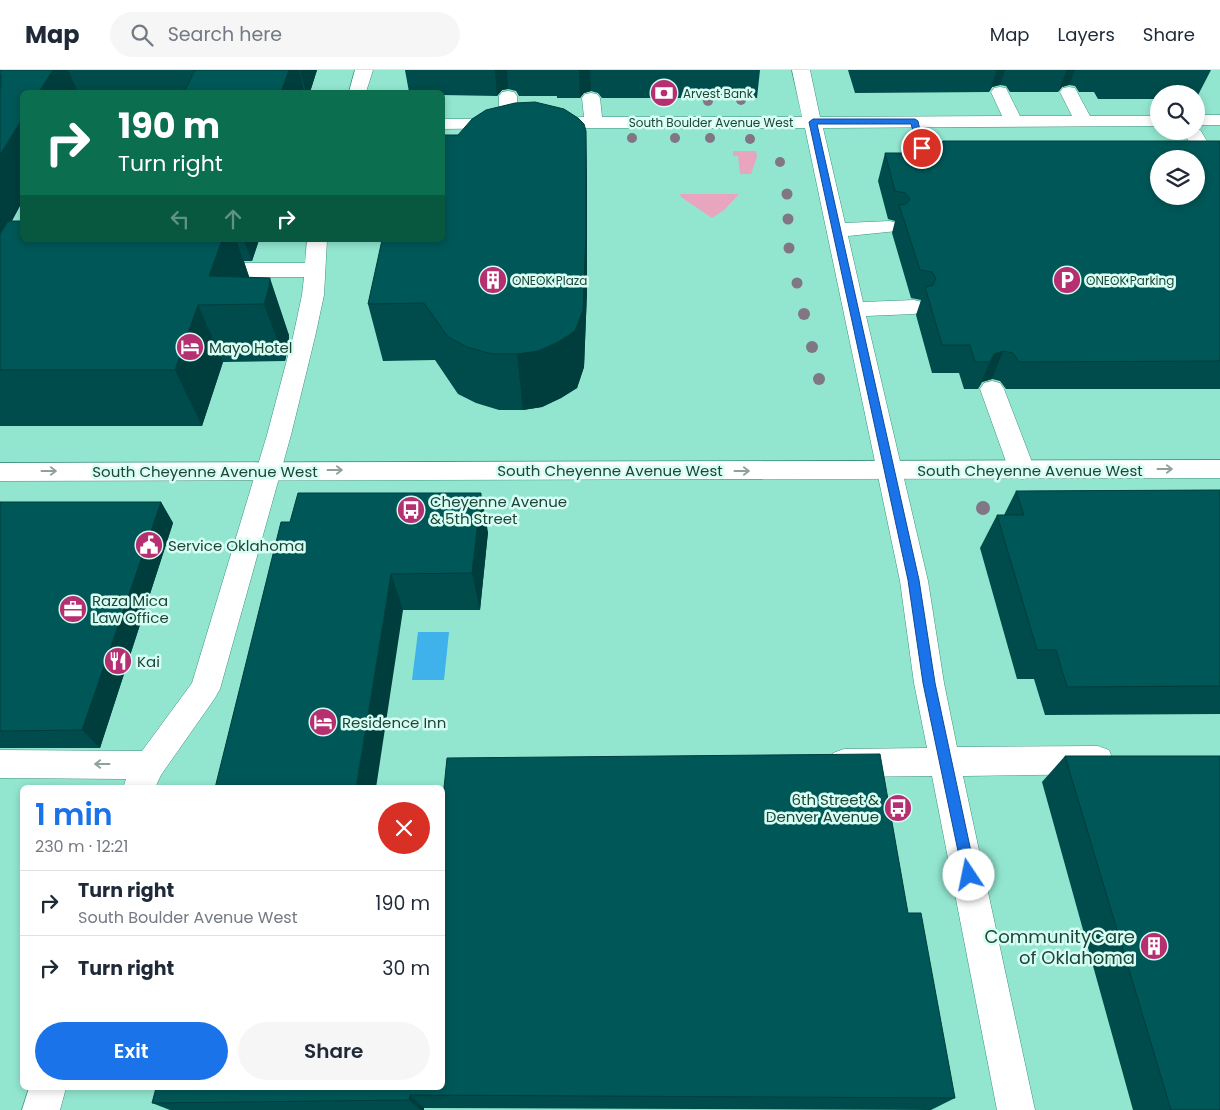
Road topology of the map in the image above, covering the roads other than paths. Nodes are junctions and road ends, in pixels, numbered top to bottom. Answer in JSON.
{"nodes":[{"id":1,"x":364,"y":70,"type":"edge"},
{"id":2,"x":801,"y":70,"type":"edge"},
{"id":3,"x":359,"y":90,"type":"edge"},
{"id":4,"x":1000,"y":92,"type":"dead end"},
{"id":5,"x":1069,"y":92,"type":"dead end"},
{"id":6,"x":508,"y":96,"type":"dead end"},
{"id":7,"x":591,"y":98,"type":"dead end"},
{"id":8,"x":1205,"y":120,"type":"edge"},
{"id":9,"x":1220,"y":120,"type":"edge"},
{"id":10,"x":1013,"y":121,"type":"junction"},
{"id":11,"x":1084,"y":121,"type":"junction"},
{"id":12,"x":1150,"y":121,"type":"edge"},
{"id":13,"x":813,"y":122,"type":"junction"},
{"id":14,"x":594,"y":123,"type":"junction"},
{"id":15,"x":445,"y":124,"type":"edge"},
{"id":16,"x":508,"y":124,"type":"junction"},
{"id":17,"x":1197,"y":140,"type":"edge"},
{"id":18,"x":1220,"y":167,"type":"edge"},
{"id":19,"x":890,"y":227,"type":"dead end"},
{"id":20,"x":837,"y":230,"type":"junction"},
{"id":21,"x":317,"y":242,"type":"edge"},
{"id":22,"x":192,"y":270,"type":"edge"},
{"id":23,"x":314,"y":270,"type":"junction"},
{"id":24,"x":914,"y":307,"type":"dead end"},
{"id":25,"x":854,"y":309,"type":"junction"},
{"id":26,"x":992,"y":389,"type":"edge"},
{"id":27,"x":1220,"y":469,"type":"edge"},
{"id":28,"x":269,"y":470,"type":"junction"},
{"id":29,"x":1022,"y":470,"type":"junction"},
{"id":30,"x":889,"y":471,"type":"junction"},
{"id":31,"x":0,"y":472,"type":"edge"},
{"id":32,"x":1124,"y":760,"type":"edge"},
{"id":33,"x":946,"y":762,"type":"junction"},
{"id":34,"x":812,"y":763,"type":"edge"},
{"id":35,"x":0,"y":764,"type":"edge"},
{"id":36,"x":144,"y":776,"type":"edge"},
{"id":37,"x":47,"y":1090,"type":"edge"},
{"id":38,"x":41,"y":1110,"type":"edge"},
{"id":39,"x":1016,"y":1110,"type":"edge"}],
"edges":[{"from":1,"to":3,"type":"street"},
{"from":2,"to":13,"type":"street"},
{"from":4,"to":10,"type":"street"},
{"from":5,"to":11,"type":"street"},
{"from":6,"to":16,"type":"street"},
{"from":7,"to":14,"type":"street"},
{"from":8,"to":9,"type":"street"},
{"from":10,"to":11,"type":"street","name":"South Boulder Avenue West"},
{"from":10,"to":13,"type":"street","name":"South Boulder Avenue West"},
{"from":11,"to":12,"type":"street","name":"South Boulder Avenue West"},
{"from":13,"to":14,"type":"street","name":"South Boulder Avenue West"},
{"from":13,"to":20,"type":"street"},
{"from":14,"to":16,"type":"street","name":"South Boulder Avenue West"},
{"from":15,"to":16,"type":"street","name":"South Boulder Avenue West"},
{"from":17,"to":18,"type":"street"},
{"from":19,"to":20,"type":"street"},
{"from":20,"to":25,"type":"street"},
{"from":21,"to":23,"type":"street"},
{"from":22,"to":23,"type":"street"},
{"from":23,"to":28,"type":"street"},
{"from":24,"to":25,"type":"street"},
{"from":25,"to":30,"type":"street"},
{"from":26,"to":29,"type":"street"},
{"from":29,"to":27,"type":"street","name":"South Cheyenne Avenue West","one_way":true},
{"from":28,"to":30,"type":"street","name":"South Cheyenne Avenue West","one_way":true},
{"from":31,"to":28,"type":"street","name":"South Cheyenne Avenue West","one_way":true},
{"from":28,"to":36,"type":"street"},
{"from":29,"to":30,"type":"street","name":"South Cheyenne Avenue West"},
{"from":30,"to":33,"type":"street"},
{"from":32,"to":33,"type":"street"},
{"from":33,"to":34,"type":"street"},
{"from":33,"to":39,"type":"street"},
{"from":36,"to":35,"type":"street","one_way":true},
{"from":37,"to":38,"type":"street"}]}
